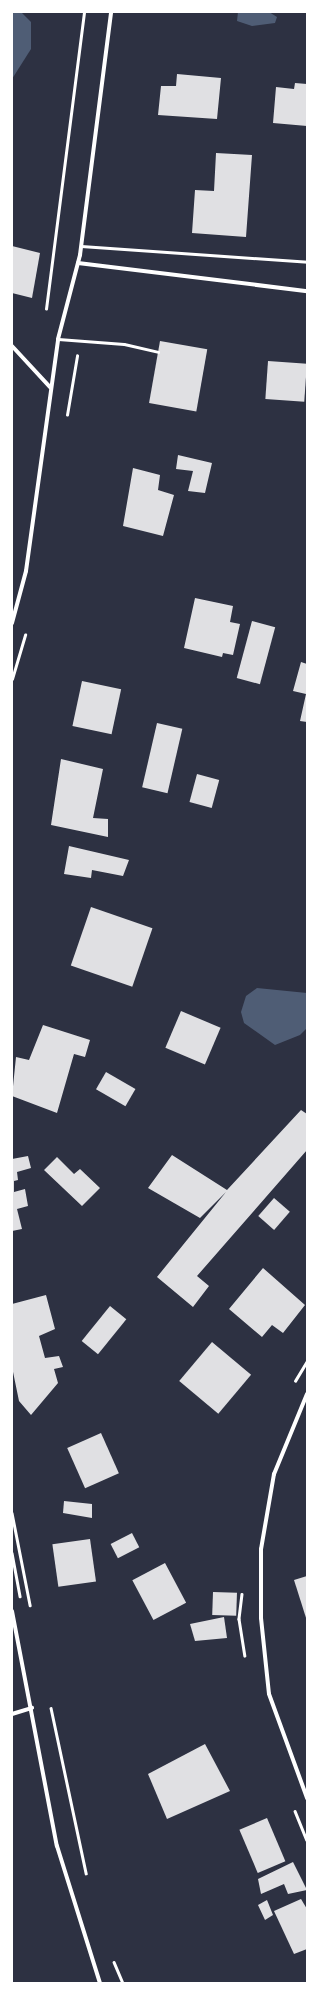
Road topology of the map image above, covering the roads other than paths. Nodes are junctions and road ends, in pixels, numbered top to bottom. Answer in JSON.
{"nodes":[{"id":1,"x":111,"y":12,"type":"edge"},
{"id":2,"x":81,"y":246,"type":"junction"},
{"id":3,"x":307,"y":262,"type":"edge"},
{"id":4,"x":78,"y":264,"type":"junction"},
{"id":5,"x":307,"y":291,"type":"edge"},
{"id":6,"x":58,"y":339,"type":"junction"},
{"id":7,"x":12,"y":346,"type":"edge"},
{"id":8,"x":158,"y":352,"type":"dead end"},
{"id":9,"x":50,"y":387,"type":"junction"},
{"id":10,"x":12,"y":623,"type":"edge"},
{"id":11,"x":307,"y":1394,"type":"edge"},
{"id":12,"x":12,"y":1611,"type":"edge"},
{"id":13,"x":32,"y":1708,"type":"junction"},
{"id":14,"x":12,"y":1714,"type":"edge"},
{"id":15,"x":307,"y":1798,"type":"edge"},
{"id":16,"x":100,"y":1983,"type":"edge"}],
"edges":[{"from":1,"to":2,"type":"street"},
{"from":2,"to":3,"type":"lane"},
{"from":2,"to":4,"type":"street"},
{"from":4,"to":5,"type":"street"},
{"from":4,"to":6,"type":"street"},
{"from":6,"to":8,"type":"lane"},
{"from":6,"to":9,"type":"street"},
{"from":7,"to":9,"type":"street"},
{"from":9,"to":10,"type":"street"},
{"from":11,"to":15,"type":"street"},
{"from":12,"to":13,"type":"street"},
{"from":13,"to":14,"type":"street"},
{"from":13,"to":16,"type":"street"}]}
